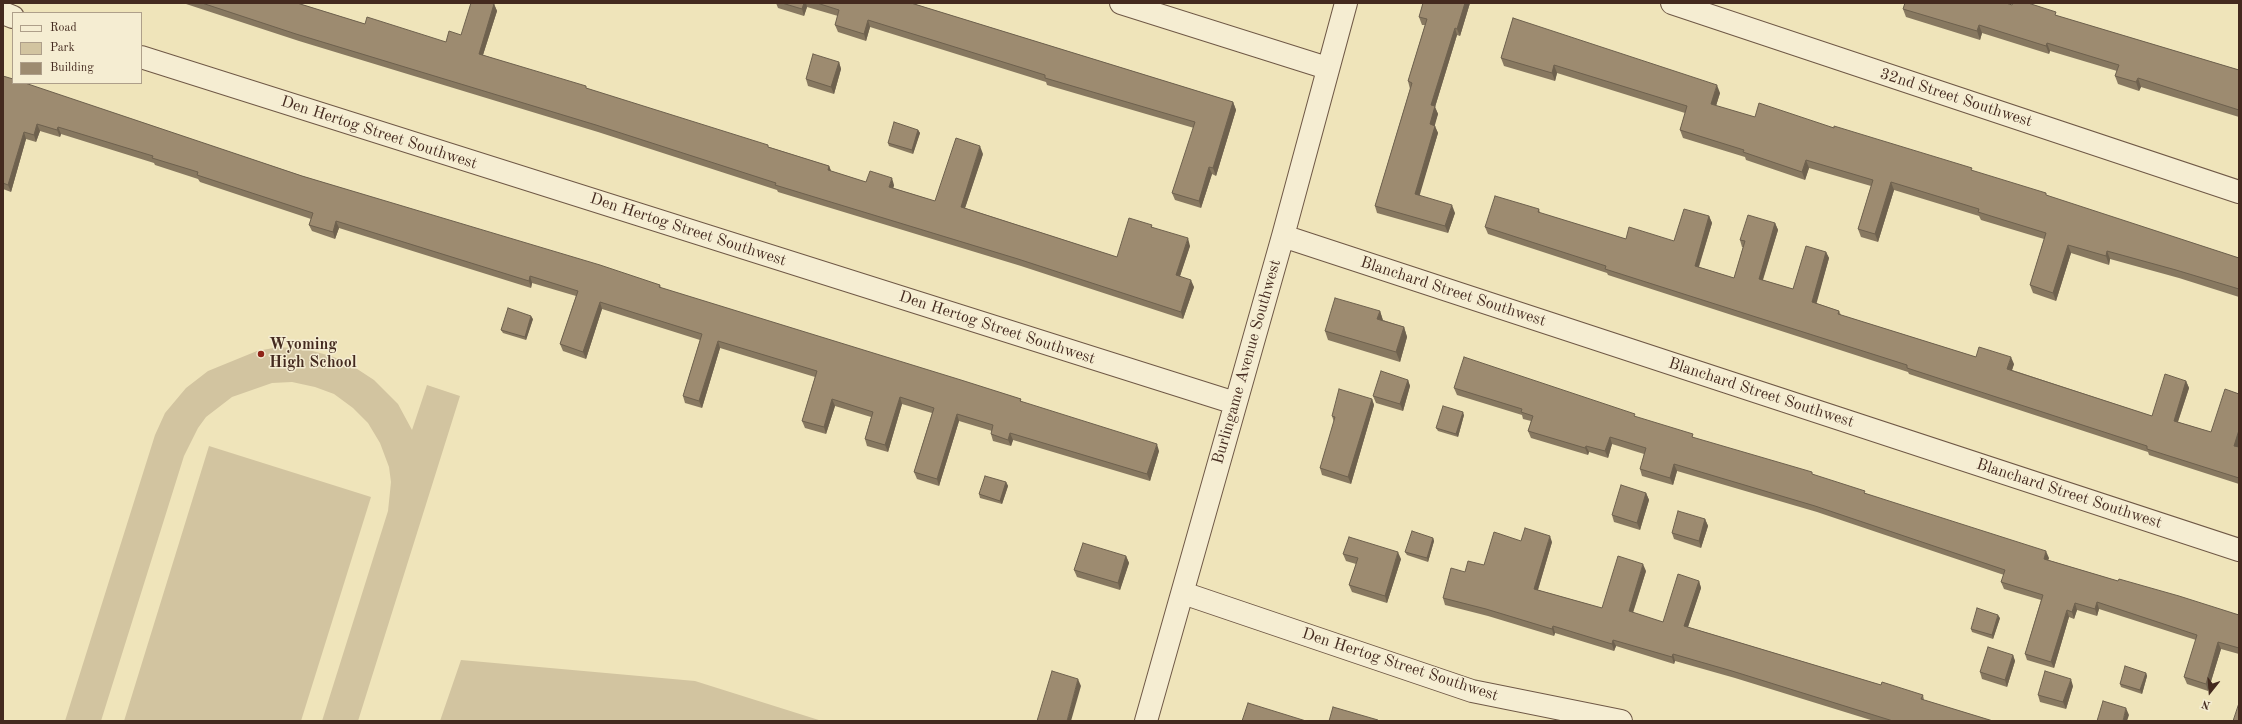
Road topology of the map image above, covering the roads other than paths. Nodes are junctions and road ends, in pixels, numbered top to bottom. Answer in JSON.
{"nodes":[{"id":1,"x":1121,"y":3,"type":"edge"},
{"id":2,"x":1346,"y":3,"type":"edge"},
{"id":3,"x":1672,"y":3,"type":"edge"},
{"id":4,"x":142,"y":57,"type":"edge"},
{"id":5,"x":1327,"y":68,"type":"junction"},
{"id":6,"x":2239,"y":192,"type":"edge"},
{"id":7,"x":1283,"y":236,"type":"junction"},
{"id":8,"x":1235,"y":404,"type":"junction"},
{"id":9,"x":2239,"y":550,"type":"edge"},
{"id":10,"x":1183,"y":593,"type":"junction"},
{"id":11,"x":1146,"y":721,"type":"edge"},
{"id":12,"x":1621,"y":721,"type":"edge"}],
"edges":[{"from":1,"to":5,"type":"street"},
{"from":2,"to":5,"type":"street","name":"Burlingame Avenue Southwest"},
{"from":3,"to":6,"type":"street","name":"32nd Street Southwest"},
{"from":4,"to":8,"type":"street","name":"Den Hertog Street Southwest"},
{"from":5,"to":7,"type":"street","name":"Burlingame Avenue Southwest"},
{"from":7,"to":8,"type":"street","name":"Burlingame Avenue Southwest"},
{"from":7,"to":9,"type":"street","name":"Blanchard Street Southwest"},
{"from":8,"to":10,"type":"street","name":"Burlingame Avenue Southwest"},
{"from":10,"to":11,"type":"street","name":"Burlingame Avenue Southwest"},
{"from":10,"to":12,"type":"street","name":"Den Hertog Street Southwest"}]}
